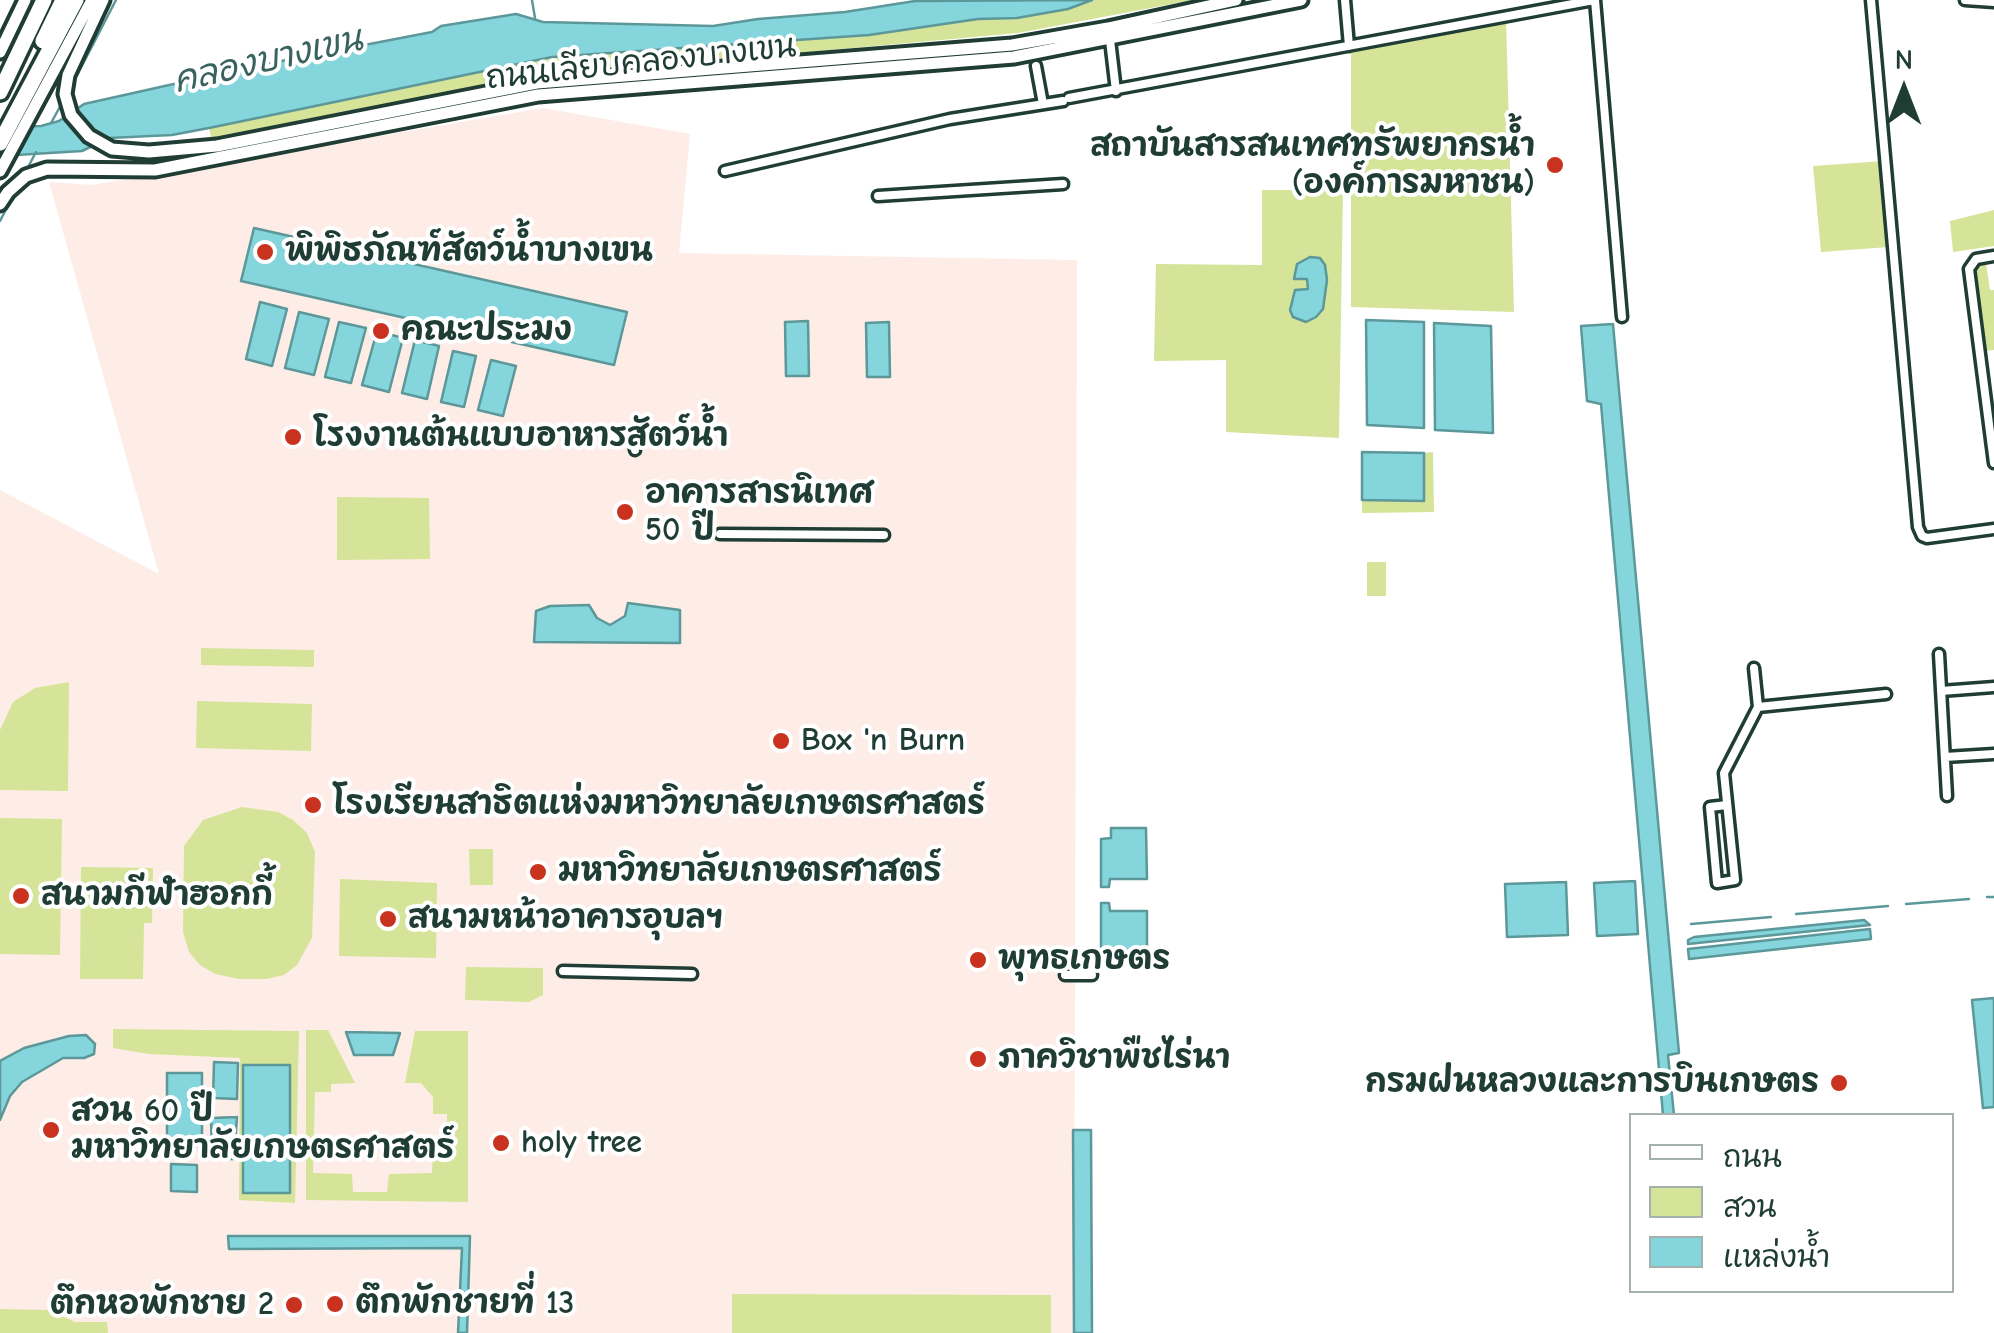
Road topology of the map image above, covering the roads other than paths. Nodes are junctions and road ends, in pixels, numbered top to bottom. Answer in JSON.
{"nodes":[{"id":1,"x":25,"y":0,"type":"edge"},
{"id":2,"x":36,"y":0,"type":"edge"},
{"id":3,"x":44,"y":0,"type":"edge"},
{"id":4,"x":63,"y":0,"type":"edge"},
{"id":5,"x":76,"y":0,"type":"edge"},
{"id":6,"x":92,"y":0,"type":"edge"},
{"id":7,"x":103,"y":0,"type":"edge"},
{"id":8,"x":1236,"y":0,"type":"edge"},
{"id":9,"x":1301,"y":0,"type":"edge"},
{"id":10,"x":1345,"y":0,"type":"edge"},
{"id":11,"x":1595,"y":0,"type":"edge"},
{"id":12,"x":1871,"y":0,"type":"edge"},
{"id":13,"x":1964,"y":0,"type":"edge"},
{"id":14,"x":1994,"y":2,"type":"edge"},
{"id":15,"x":1110,"y":40,"type":"junction"},
{"id":16,"x":1348,"y":46,"type":"junction"},
{"id":17,"x":0,"y":52,"type":"edge"},
{"id":18,"x":1036,"y":66,"type":"dead end"},
{"id":19,"x":0,"y":78,"type":"edge"},
{"id":20,"x":1116,"y":91,"type":"junction"},
{"id":21,"x":0,"y":92,"type":"edge"},
{"id":22,"x":1043,"y":104,"type":"junction"},
{"id":23,"x":13,"y":122,"type":"edge"},
{"id":24,"x":0,"y":143,"type":"edge"},
{"id":25,"x":0,"y":171,"type":"edge"},
{"id":26,"x":726,"y":171,"type":"dead end"},
{"id":27,"x":1063,"y":184,"type":"dead end"},
{"id":28,"x":878,"y":196,"type":"dead end"},
{"id":29,"x":0,"y":204,"type":"edge"},
{"id":30,"x":1994,"y":256,"type":"edge"},
{"id":31,"x":1622,"y":317,"type":"dead end"},
{"id":32,"x":634,"y":438,"type":"dead end"},
{"id":33,"x":635,"y":450,"type":"dead end"},
{"id":34,"x":1994,"y":462,"type":"edge"},
{"id":35,"x":1994,"y":529,"type":"edge"},
{"id":36,"x":720,"y":534,"type":"dead end"},
{"id":37,"x":884,"y":535,"type":"dead end"},
{"id":38,"x":1939,"y":654,"type":"dead end"},
{"id":39,"x":1754,"y":668,"type":"dead end"},
{"id":40,"x":1994,"y":688,"type":"edge"},
{"id":41,"x":1941,"y":691,"type":"junction"},
{"id":42,"x":1886,"y":694,"type":"dead end"},
{"id":43,"x":1758,"y":706,"type":"junction"},
{"id":44,"x":1994,"y":754,"type":"edge"},
{"id":45,"x":1944,"y":757,"type":"junction"},
{"id":46,"x":1947,"y":796,"type":"dead end"},
{"id":47,"x":1727,"y":805,"type":"junction"},
{"id":48,"x":563,"y":971,"type":"dead end"},
{"id":49,"x":692,"y":974,"type":"dead end"},
{"id":50,"x":1070,"y":975,"type":"dead end"},
{"id":51,"x":1092,"y":975,"type":"dead end"}],
"edges":[{"from":1,"to":17,"type":"main road"},
{"from":2,"to":19,"type":"highway"},
{"from":3,"to":21,"type":"highway"},
{"from":4,"to":23,"type":"highway"},
{"from":5,"to":23,"type":"highway"},
{"from":6,"to":23,"type":"main road"},
{"from":7,"to":8,"type":"main road","name":"ถนนเลียบคลองบางเขน"},
{"from":9,"to":15,"type":"main road","name":"ถนนเลียบคลองบางเขน"},
{"from":10,"to":16,"type":"street"},
{"from":11,"to":16,"type":"street"},
{"from":11,"to":31,"type":"street"},
{"from":12,"to":35,"type":"street"},
{"from":13,"to":14,"type":"street"},
{"from":15,"to":20,"type":"street"},
{"from":15,"to":29,"type":"main road","name":"ถนนเลียบคลองบางเขน"},
{"from":16,"to":20,"type":"street"},
{"from":18,"to":22,"type":"street"},
{"from":20,"to":22,"type":"street"},
{"from":22,"to":26,"type":"street"},
{"from":23,"to":24,"type":"highway"},
{"from":23,"to":25,"type":"main road"},
{"from":27,"to":28,"type":"street"},
{"from":30,"to":34,"type":"street"},
{"from":32,"to":33,"type":"street"},
{"from":36,"to":37,"type":"street"},
{"from":38,"to":41,"type":"street"},
{"from":39,"to":43,"type":"street"},
{"from":40,"to":41,"type":"street"},
{"from":41,"to":45,"type":"street"},
{"from":42,"to":43,"type":"street"},
{"from":43,"to":47,"type":"street"},
{"from":44,"to":45,"type":"street"},
{"from":45,"to":46,"type":"street"},
{"from":47,"to":47,"type":"street"},
{"from":48,"to":49,"type":"street"},
{"from":50,"to":51,"type":"street"}]}
